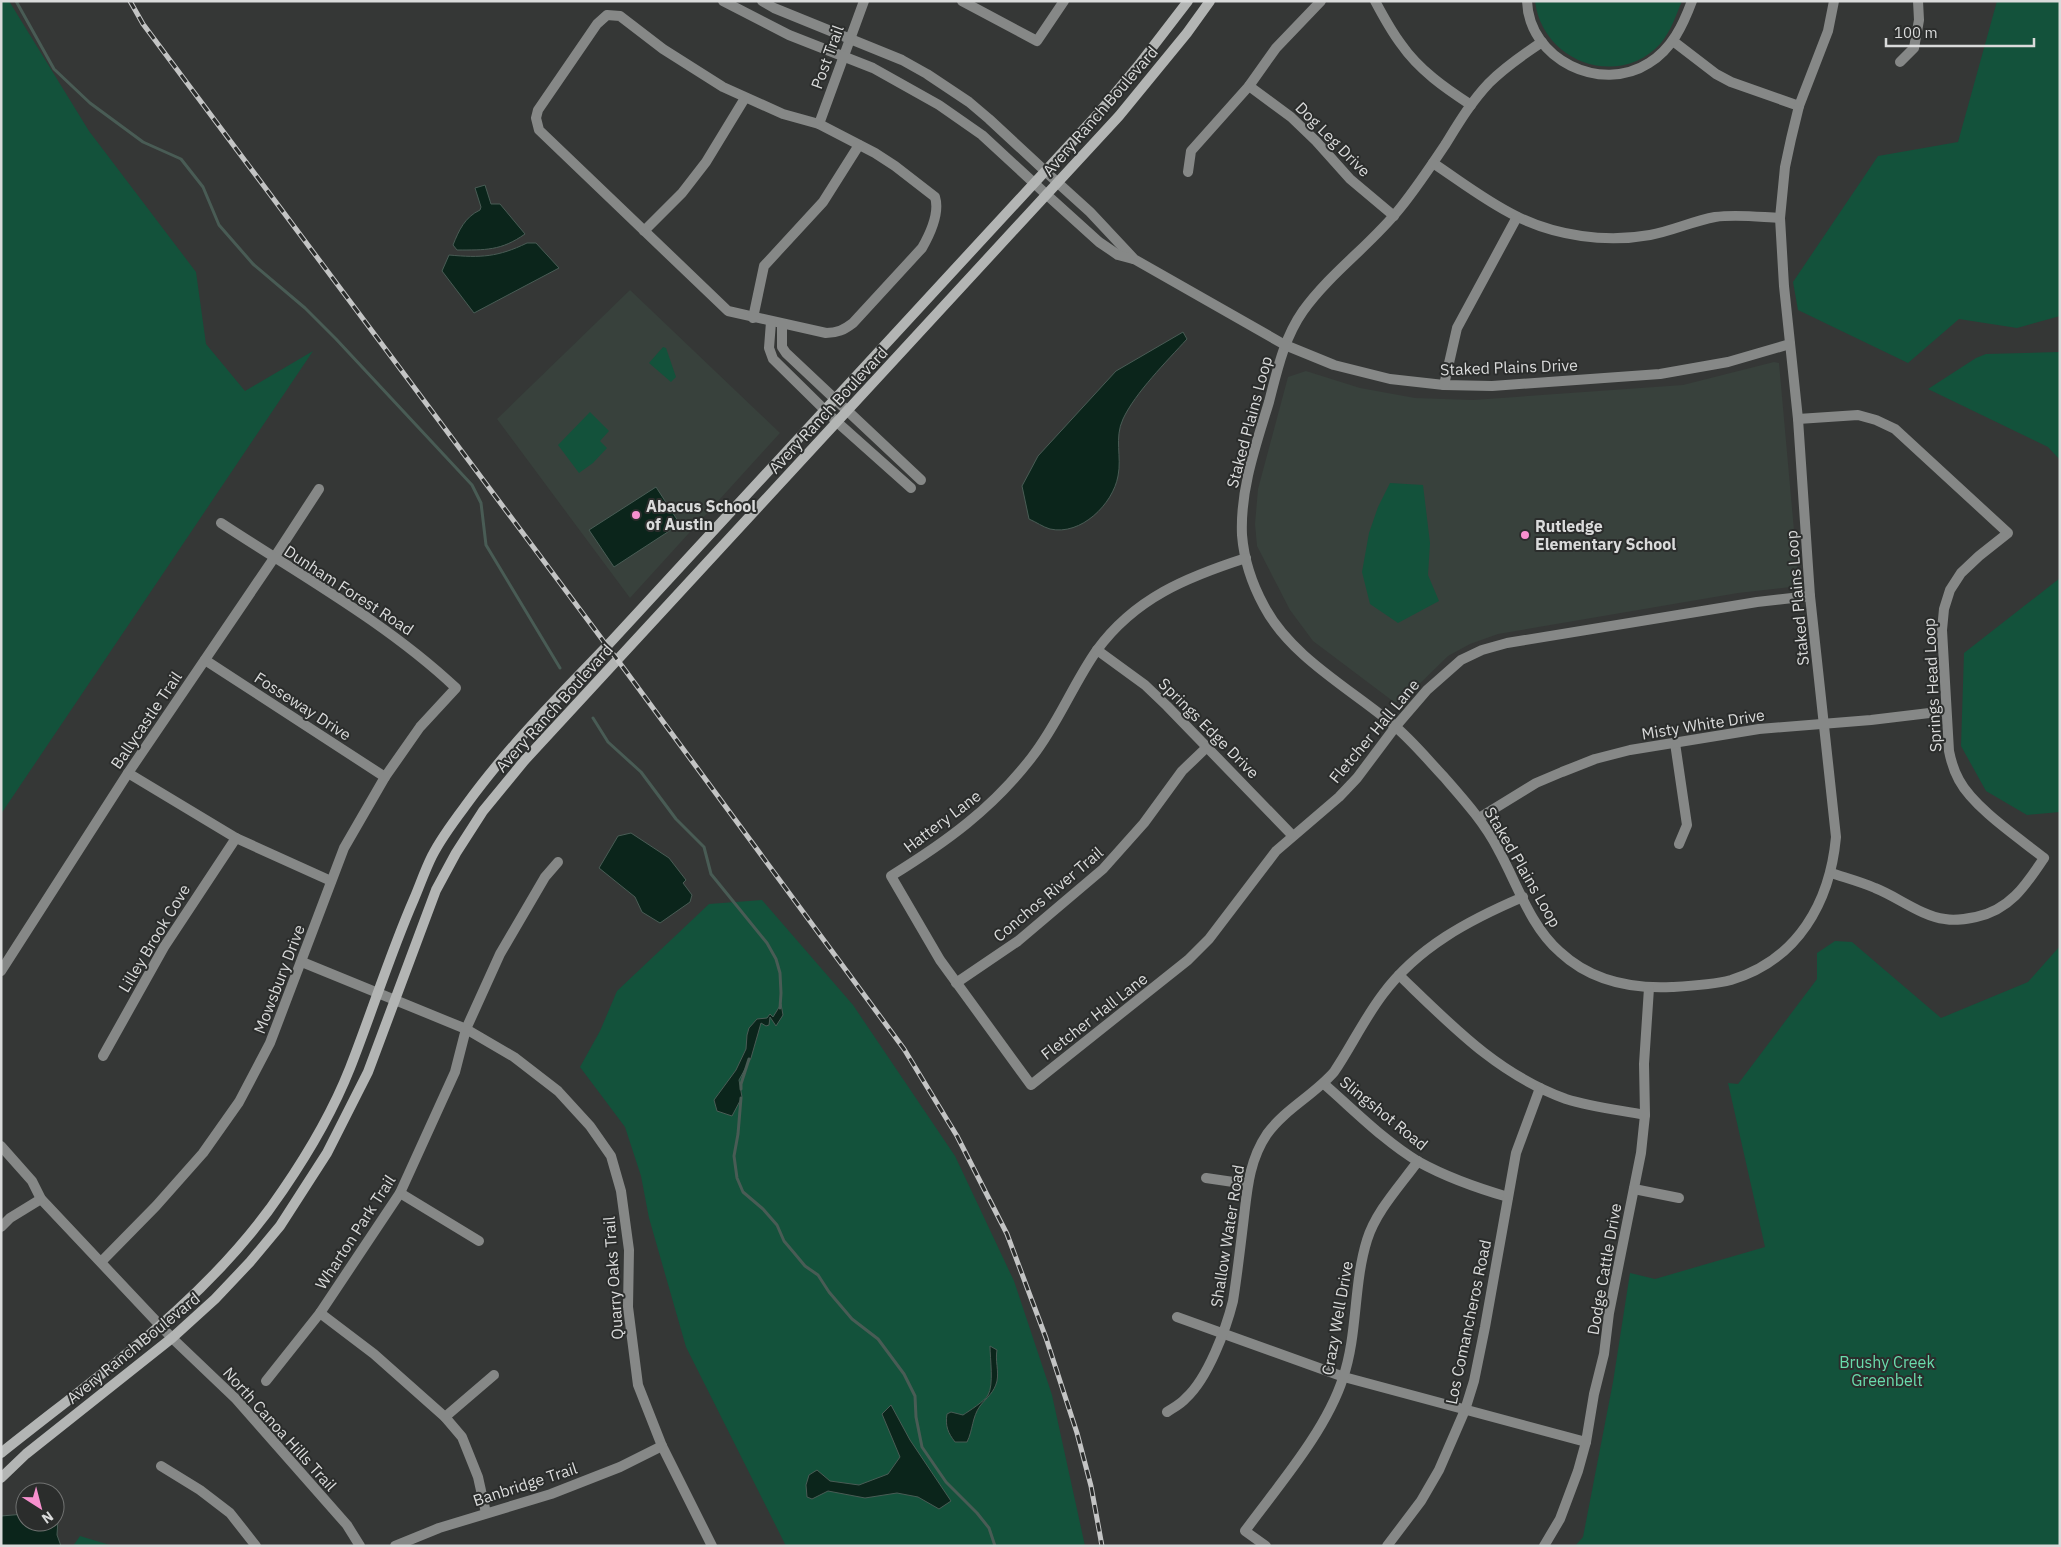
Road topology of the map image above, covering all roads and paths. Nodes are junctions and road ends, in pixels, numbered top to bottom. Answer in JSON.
{"nodes":[{"id":1,"x":723,"y":1,"type":"edge"},
{"id":2,"x":762,"y":1,"type":"edge"},
{"id":3,"x":864,"y":1,"type":"edge"},
{"id":4,"x":962,"y":1,"type":"edge"},
{"id":5,"x":1064,"y":1,"type":"edge"},
{"id":6,"x":1188,"y":1,"type":"edge"},
{"id":7,"x":1210,"y":1,"type":"edge"},
{"id":8,"x":1321,"y":1,"type":"edge"},
{"id":9,"x":1375,"y":1,"type":"edge"},
{"id":10,"x":1527,"y":1,"type":"edge"},
{"id":11,"x":1692,"y":1,"type":"edge"},
{"id":12,"x":1834,"y":1,"type":"edge"},
{"id":13,"x":1918,"y":1,"type":"edge"},
{"id":14,"x":850,"y":39,"type":"junction"},
{"id":15,"x":1672,"y":41,"type":"junction"},
{"id":16,"x":1542,"y":42,"type":"junction"},
{"id":17,"x":843,"y":56,"type":"junction"},
{"id":18,"x":1900,"y":62,"type":"dead end"},
{"id":19,"x":1248,"y":86,"type":"junction"},
{"id":20,"x":745,"y":98,"type":"junction"},
{"id":21,"x":1471,"y":105,"type":"junction"},
{"id":22,"x":1799,"y":106,"type":"junction"},
{"id":23,"x":819,"y":124,"type":"junction"},
{"id":24,"x":859,"y":145,"type":"junction"},
{"id":25,"x":1433,"y":163,"type":"junction"},
{"id":26,"x":1046,"y":171,"type":"junction"},
{"id":27,"x":1188,"y":172,"type":"dead end"},
{"id":28,"x":1035,"y":183,"type":"junction"},
{"id":29,"x":1058,"y":183,"type":"junction"},
{"id":30,"x":1047,"y":195,"type":"junction"},
{"id":31,"x":1394,"y":216,"type":"junction"},
{"id":32,"x":1517,"y":217,"type":"junction"},
{"id":33,"x":1780,"y":218,"type":"junction"},
{"id":34,"x":644,"y":231,"type":"junction"},
{"id":35,"x":1133,"y":258,"type":"junction"},
{"id":36,"x":753,"y":318,"type":"junction"},
{"id":37,"x":771,"y":322,"type":"junction"},
{"id":38,"x":782,"y":324,"type":"junction"},
{"id":39,"x":1790,"y":344,"type":"junction"},
{"id":40,"x":1285,"y":345,"type":"junction"},
{"id":41,"x":1444,"y":385,"type":"junction"},
{"id":42,"x":835,"y":398,"type":"junction"},
{"id":43,"x":824,"y":409,"type":"junction"},
{"id":44,"x":848,"y":410,"type":"junction"},
{"id":45,"x":1798,"y":419,"type":"junction"},
{"id":46,"x":837,"y":422,"type":"junction"},
{"id":47,"x":921,"y":480,"type":"dead end"},
{"id":48,"x":911,"y":488,"type":"dead end"},
{"id":49,"x":319,"y":489,"type":"dead end"},
{"id":50,"x":221,"y":523,"type":"dead end"},
{"id":51,"x":274,"y":558,"type":"junction"},
{"id":52,"x":1246,"y":558,"type":"junction"},
{"id":53,"x":1810,"y":596,"type":"junction"},
{"id":54,"x":1097,"y":650,"type":"junction"},
{"id":55,"x":205,"y":660,"type":"junction"},
{"id":56,"x":456,"y":688,"type":"joint"},
{"id":57,"x":1946,"y":711,"type":"junction"},
{"id":58,"x":1825,"y":723,"type":"junction"},
{"id":59,"x":1396,"y":726,"type":"junction"},
{"id":60,"x":1675,"y":743,"type":"junction"},
{"id":61,"x":1207,"y":747,"type":"junction"},
{"id":62,"x":128,"y":773,"type":"junction"},
{"id":63,"x":385,"y":777,"type":"junction"},
{"id":64,"x":1479,"y":818,"type":"junction"},
{"id":65,"x":1292,"y":835,"type":"junction"},
{"id":66,"x":236,"y":838,"type":"junction"},
{"id":67,"x":1680,"y":844,"type":"dead end"},
{"id":68,"x":558,"y":862,"type":"dead end"},
{"id":69,"x":1831,"y":873,"type":"junction"},
{"id":70,"x":331,"y":881,"type":"junction"},
{"id":71,"x":1522,"y":897,"type":"junction"},
{"id":72,"x":302,"y":962,"type":"junction"},
{"id":73,"x":1,"y":970,"type":"edge"},
{"id":74,"x":1399,"y":975,"type":"junction"},
{"id":75,"x":956,"y":983,"type":"junction"},
{"id":76,"x":1649,"y":988,"type":"junction"},
{"id":77,"x":378,"y":993,"type":"junction"},
{"id":78,"x":394,"y":999,"type":"junction"},
{"id":79,"x":466,"y":1029,"type":"junction"},
{"id":80,"x":103,"y":1056,"type":"dead end"},
{"id":81,"x":1324,"y":1084,"type":"junction"},
{"id":82,"x":1031,"y":1085,"type":"joint"},
{"id":83,"x":1540,"y":1088,"type":"junction"},
{"id":84,"x":1645,"y":1115,"type":"junction"},
{"id":85,"x":1,"y":1146,"type":"edge"},
{"id":86,"x":1418,"y":1161,"type":"junction"},
{"id":87,"x":1206,"y":1178,"type":"dead end"},
{"id":88,"x":1247,"y":1184,"type":"junction"},
{"id":89,"x":1634,"y":1189,"type":"junction"},
{"id":90,"x":400,"y":1193,"type":"junction"},
{"id":91,"x":1508,"y":1197,"type":"junction"},
{"id":92,"x":1679,"y":1198,"type":"dead end"},
{"id":93,"x":41,"y":1199,"type":"junction"},
{"id":94,"x":1,"y":1227,"type":"edge"},
{"id":95,"x":480,"y":1241,"type":"dead end"},
{"id":96,"x":101,"y":1262,"type":"junction"},
{"id":97,"x":320,"y":1313,"type":"junction"},
{"id":98,"x":1177,"y":1317,"type":"dead end"},
{"id":99,"x":160,"y":1325,"type":"junction"},
{"id":100,"x":1223,"y":1334,"type":"junction"},
{"id":101,"x":172,"y":1338,"type":"junction"},
{"id":102,"x":494,"y":1375,"type":"dead end"},
{"id":103,"x":1344,"y":1377,"type":"junction"},
{"id":104,"x":266,"y":1381,"type":"dead end"},
{"id":105,"x":1465,"y":1410,"type":"junction"},
{"id":106,"x":1167,"y":1412,"type":"dead end"},
{"id":107,"x":445,"y":1418,"type":"junction"},
{"id":108,"x":1586,"y":1442,"type":"junction"},
{"id":109,"x":662,"y":1446,"type":"junction"},
{"id":110,"x":1,"y":1453,"type":"edge"},
{"id":111,"x":161,"y":1466,"type":"dead end"},
{"id":112,"x":1,"y":1478,"type":"edge"},
{"id":113,"x":486,"y":1513,"type":"junction"},
{"id":114,"x":256,"y":1546,"type":"edge"},
{"id":115,"x":360,"y":1546,"type":"edge"},
{"id":116,"x":395,"y":1546,"type":"edge"},
{"id":117,"x":712,"y":1546,"type":"edge"},
{"id":118,"x":1266,"y":1546,"type":"edge"},
{"id":119,"x":1387,"y":1546,"type":"edge"},
{"id":120,"x":1544,"y":1546,"type":"edge"}],
"edges":[{"from":1,"to":17,"type":"street","name":"Staked Plains Drive"},
{"from":2,"to":14,"type":"street","name":"Staked Plains Drive"},
{"from":3,"to":14,"type":"street","name":"Post Trail"},
{"from":4,"to":5,"type":"street"},
{"from":6,"to":26,"type":"main road","name":"Avery Ranch Boulevard"},
{"from":7,"to":29,"type":"main road","name":"Avery Ranch Boulevard"},
{"from":8,"to":19,"type":"street"},
{"from":9,"to":21,"type":"street"},
{"from":10,"to":16,"type":"street"},
{"from":11,"to":15,"type":"street"},
{"from":12,"to":22,"type":"street","name":"Staked Plains Loop"},
{"from":13,"to":18,"type":"street"},
{"from":14,"to":17,"type":"street","name":"Post Trail"},
{"from":14,"to":26,"type":"street","name":"Staked Plains Drive"},
{"from":15,"to":16,"type":"street"},
{"from":15,"to":22,"type":"street"},
{"from":16,"to":21,"type":"street","name":"Staked Plains Loop"},
{"from":17,"to":23,"type":"street","name":"Post Trail"},
{"from":17,"to":28,"type":"street","name":"Staked Plains Drive"},
{"from":19,"to":27,"type":"street"},
{"from":19,"to":31,"type":"street","name":"Dog Leg Drive"},
{"from":20,"to":23,"type":"street"},
{"from":20,"to":34,"type":"street"},
{"from":20,"to":34,"type":"street"},
{"from":21,"to":25,"type":"street","name":"Staked Plains Loop"},
{"from":22,"to":33,"type":"street","name":"Staked Plains Loop"},
{"from":23,"to":24,"type":"street"},
{"from":24,"to":36,"type":"street"},
{"from":24,"to":38,"type":"street"},
{"from":25,"to":31,"type":"street","name":"Staked Plains Loop"},
{"from":25,"to":32,"type":"street"},
{"from":26,"to":28,"type":"main road","name":"Avery Ranch Boulevard"},
{"from":26,"to":29,"type":"street","name":"Staked Plains Drive"},
{"from":28,"to":30,"type":"street","name":"Staked Plains Drive"},
{"from":28,"to":42,"type":"main road","name":"Avery Ranch Boulevard"},
{"from":29,"to":30,"type":"main road","name":"Avery Ranch Boulevard"},
{"from":29,"to":35,"type":"street","name":"Staked Plains Drive"},
{"from":30,"to":35,"type":"street","name":"Staked Plains Drive"},
{"from":30,"to":44,"type":"main road","name":"Avery Ranch Boulevard"},
{"from":31,"to":40,"type":"street","name":"Staked Plains Loop"},
{"from":32,"to":33,"type":"street"},
{"from":32,"to":41,"type":"street"},
{"from":33,"to":39,"type":"street","name":"Staked Plains Loop"},
{"from":34,"to":36,"type":"street"},
{"from":35,"to":40,"type":"street","name":"Staked Plains Drive"},
{"from":36,"to":37,"type":"street"},
{"from":37,"to":38,"type":"street"},
{"from":37,"to":43,"type":"street"},
{"from":38,"to":42,"type":"street"},
{"from":39,"to":41,"type":"street","name":"Staked Plains Drive"},
{"from":39,"to":45,"type":"street","name":"Staked Plains Loop"},
{"from":40,"to":41,"type":"street","name":"Staked Plains Drive"},
{"from":40,"to":52,"type":"street","name":"Staked Plains Loop"},
{"from":42,"to":43,"type":"main road","name":"Avery Ranch Boulevard"},
{"from":42,"to":44,"type":"street"},
{"from":43,"to":46,"type":"street"},
{"from":43,"to":77,"type":"main road","name":"Avery Ranch Boulevard"},
{"from":44,"to":46,"type":"main road","name":"Avery Ranch Boulevard"},
{"from":44,"to":47,"type":"street"},
{"from":45,"to":53,"type":"street","name":"Staked Plains Loop"},
{"from":45,"to":57,"type":"street","name":"Springs Head Loop"},
{"from":46,"to":48,"type":"street"},
{"from":46,"to":78,"type":"main road","name":"Avery Ranch Boulevard"},
{"from":49,"to":51,"type":"street","name":"Ballycastle Trail"},
{"from":50,"to":51,"type":"street","name":"Dunham Forest Road"},
{"from":51,"to":55,"type":"street","name":"Ballycastle Trail"},
{"from":51,"to":56,"type":"street","name":"Dunham Forest Road"},
{"from":52,"to":54,"type":"street","name":"Hattery Lane"},
{"from":52,"to":59,"type":"street","name":"Staked Plains Loop"},
{"from":53,"to":58,"type":"street","name":"Staked Plains Loop"},
{"from":53,"to":59,"type":"street","name":"Fletcher Hall Lane"},
{"from":54,"to":61,"type":"street","name":"Springs Edge Drive"},
{"from":54,"to":75,"type":"street","name":"Hattery Lane"},
{"from":55,"to":62,"type":"street","name":"Ballycastle Trail"},
{"from":55,"to":63,"type":"street","name":"Fosseway Drive"},
{"from":56,"to":63,"type":"street","name":"Mowsbury Drive"},
{"from":57,"to":58,"type":"street","name":"Misty White Drive"},
{"from":57,"to":69,"type":"street","name":"Springs Head Loop"},
{"from":58,"to":60,"type":"street","name":"Misty White Drive"},
{"from":58,"to":69,"type":"street","name":"Staked Plains Loop"},
{"from":59,"to":64,"type":"street","name":"Staked Plains Loop"},
{"from":59,"to":65,"type":"street","name":"Fletcher Hall Lane"},
{"from":60,"to":64,"type":"street","name":"Misty White Drive"},
{"from":60,"to":67,"type":"street"},
{"from":61,"to":65,"type":"street","name":"Springs Edge Drive"},
{"from":61,"to":75,"type":"street","name":"Conchos River Trail"},
{"from":62,"to":66,"type":"street"},
{"from":62,"to":73,"type":"street","name":"Ballycastle Trail"},
{"from":63,"to":70,"type":"street","name":"Mowsbury Drive"},
{"from":64,"to":71,"type":"street","name":"Staked Plains Loop"},
{"from":65,"to":82,"type":"street","name":"Fletcher Hall Lane"},
{"from":66,"to":70,"type":"street"},
{"from":66,"to":80,"type":"street","name":"Lilley Brook Cove"},
{"from":68,"to":79,"type":"street","name":"Wharton Park Trail"},
{"from":69,"to":76,"type":"street","name":"Staked Plains Loop"},
{"from":70,"to":72,"type":"street","name":"Mowsbury Drive"},
{"from":71,"to":74,"type":"street","name":"Shallow Water Road"},
{"from":71,"to":76,"type":"street","name":"Staked Plains Loop"},
{"from":72,"to":77,"type":"street","name":"Quarry Oaks Trail"},
{"from":72,"to":96,"type":"street","name":"Mowsbury Drive"},
{"from":74,"to":81,"type":"street","name":"Shallow Water Road"},
{"from":74,"to":83,"type":"street"},
{"from":75,"to":82,"type":"street","name":"Hattery Lane"},
{"from":76,"to":84,"type":"street","name":"Dodge Cattle Drive"},
{"from":77,"to":78,"type":"street","name":"Quarry Oaks Trail"},
{"from":77,"to":99,"type":"main road","name":"Avery Ranch Boulevard"},
{"from":78,"to":79,"type":"street","name":"Quarry Oaks Trail"},
{"from":78,"to":101,"type":"main road","name":"Avery Ranch Boulevard"},
{"from":79,"to":90,"type":"street","name":"Wharton Park Trail"},
{"from":79,"to":109,"type":"street","name":"Quarry Oaks Trail"},
{"from":81,"to":86,"type":"street","name":"Slingshot Road"},
{"from":81,"to":88,"type":"street","name":"Shallow Water Road"},
{"from":83,"to":84,"type":"street"},
{"from":83,"to":91,"type":"street","name":"Los Comancheros Road"},
{"from":84,"to":89,"type":"street","name":"Dodge Cattle Drive"},
{"from":85,"to":93,"type":"street","name":"North Canoa Hills Trail"},
{"from":86,"to":91,"type":"street","name":"Slingshot Road"},
{"from":86,"to":103,"type":"street","name":"Crazy Well Drive"},
{"from":87,"to":88,"type":"street"},
{"from":88,"to":100,"type":"street","name":"Shallow Water Road"},
{"from":89,"to":92,"type":"street"},
{"from":89,"to":108,"type":"street","name":"Dodge Cattle Drive"},
{"from":90,"to":95,"type":"street"},
{"from":90,"to":97,"type":"street","name":"Wharton Park Trail"},
{"from":91,"to":105,"type":"street","name":"Los Comancheros Road"},
{"from":93,"to":94,"type":"street"},
{"from":93,"to":96,"type":"street","name":"North Canoa Hills Trail"},
{"from":96,"to":99,"type":"street","name":"North Canoa Hills Trail"},
{"from":97,"to":104,"type":"street","name":"Wharton Park Trail"},
{"from":97,"to":107,"type":"street"},
{"from":98,"to":100,"type":"street"},
{"from":99,"to":101,"type":"street","name":"North Canoa Hills Trail"},
{"from":99,"to":110,"type":"main road","name":"Avery Ranch Boulevard"},
{"from":100,"to":103,"type":"street"},
{"from":100,"to":106,"type":"street","name":"Shallow Water Road"},
{"from":101,"to":112,"type":"main road","name":"Avery Ranch Boulevard"},
{"from":101,"to":115,"type":"street","name":"North Canoa Hills Trail"},
{"from":102,"to":107,"type":"street"},
{"from":103,"to":105,"type":"street"},
{"from":103,"to":118,"type":"street","name":"Crazy Well Drive"},
{"from":105,"to":108,"type":"street"},
{"from":105,"to":119,"type":"street","name":"Los Comancheros Road"},
{"from":107,"to":113,"type":"street"},
{"from":108,"to":120,"type":"street","name":"Dodge Cattle Drive"},
{"from":109,"to":113,"type":"street","name":"Banbridge Trail"},
{"from":109,"to":117,"type":"street","name":"Quarry Oaks Trail"},
{"from":111,"to":114,"type":"street"},
{"from":113,"to":116,"type":"street","name":"Banbridge Trail"}]}
